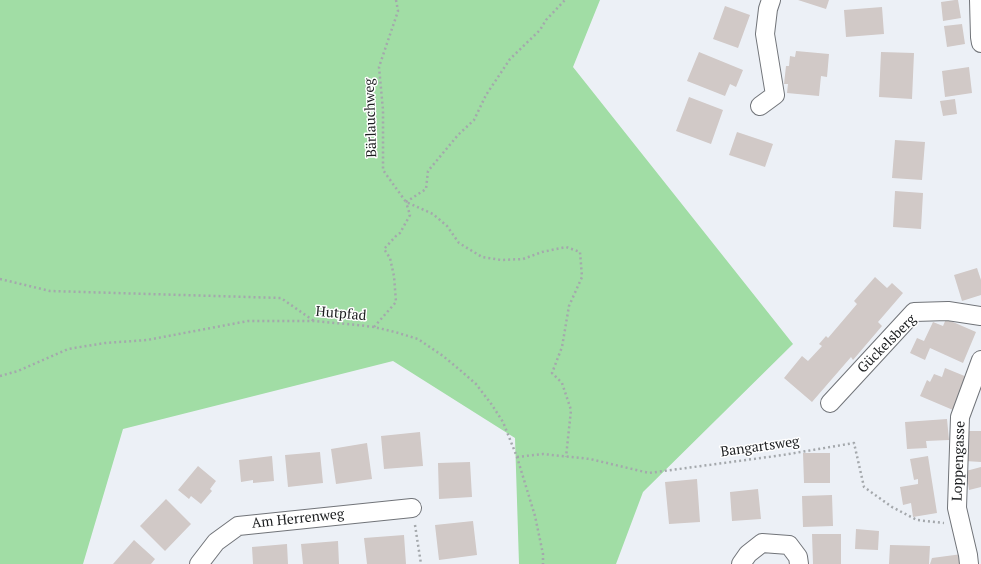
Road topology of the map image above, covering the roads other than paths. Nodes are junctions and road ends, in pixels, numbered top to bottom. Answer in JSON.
{"nodes":[{"id":1,"x":771,"y":0,"type":"edge"},
{"id":2,"x":978,"y":0,"type":"edge"},
{"id":3,"x":981,"y":43,"type":"edge"},
{"id":4,"x":760,"y":106,"type":"dead end"},
{"id":5,"x":981,"y":316,"type":"edge"},
{"id":6,"x":981,"y":360,"type":"edge"},
{"id":7,"x":830,"y":403,"type":"dead end"},
{"id":8,"x":412,"y":508,"type":"road end"},
{"id":9,"x":199,"y":564,"type":"edge"},
{"id":10,"x":741,"y":564,"type":"edge"},
{"id":11,"x":799,"y":564,"type":"edge"},
{"id":12,"x":969,"y":564,"type":"edge"}],
"edges":[{"from":1,"to":4,"type":"street"},
{"from":2,"to":3,"type":"street"},
{"from":5,"to":7,"type":"street","name":"Gückelsberg"},
{"from":6,"to":12,"type":"street","name":"Loppengasse"},
{"from":8,"to":9,"type":"street","name":"Am Herrenweg"},
{"from":10,"to":11,"type":"street"}]}
